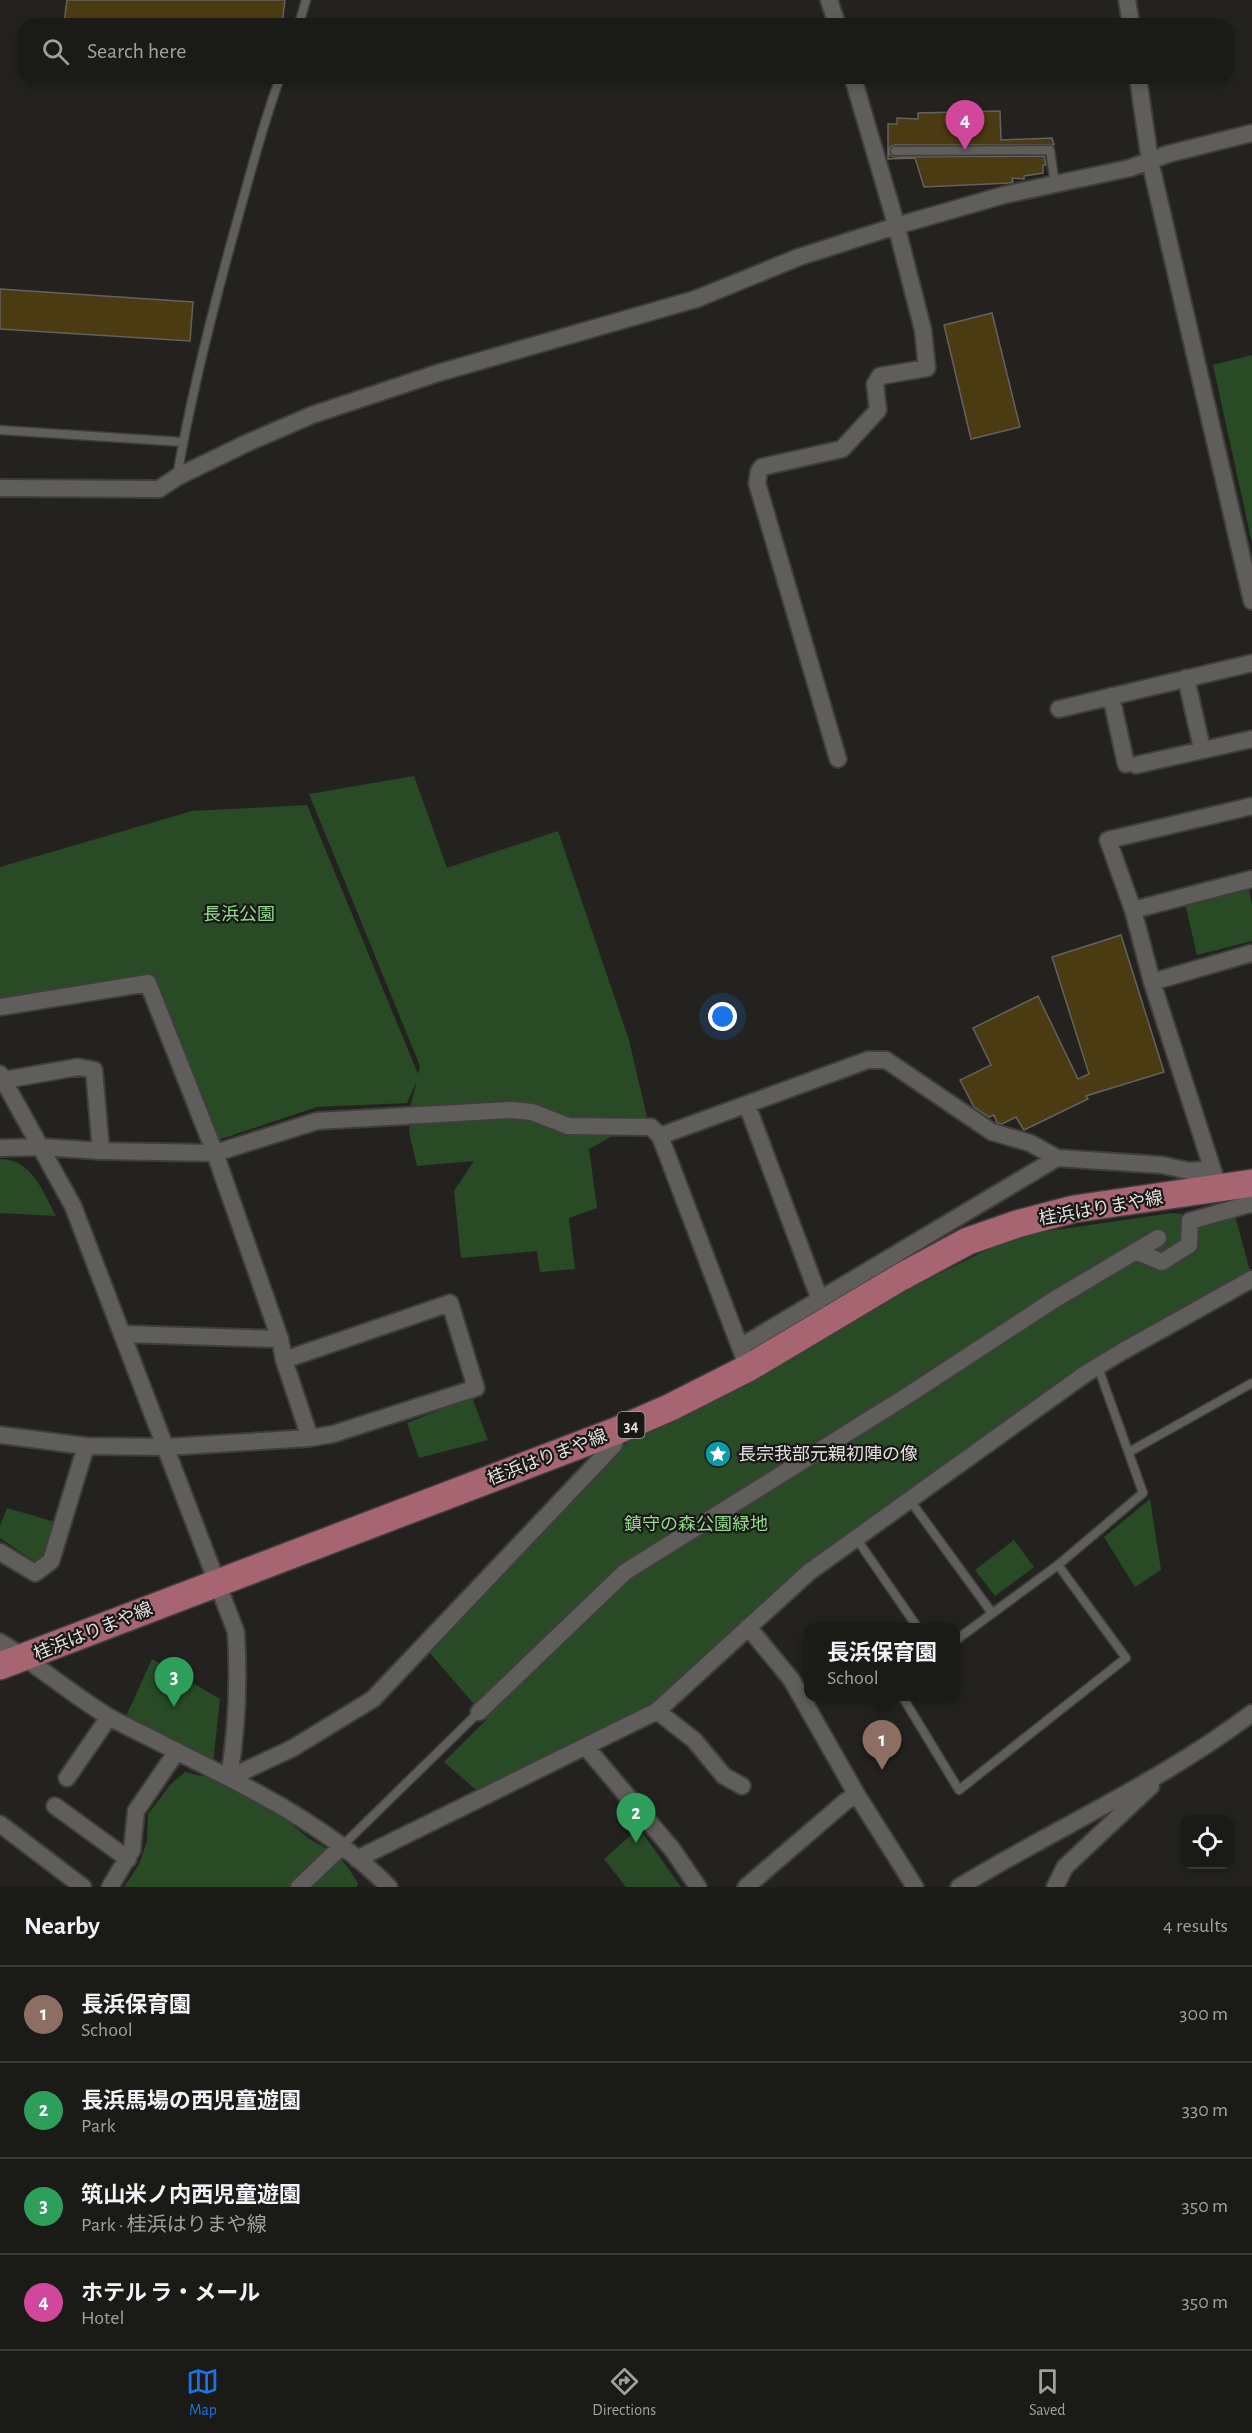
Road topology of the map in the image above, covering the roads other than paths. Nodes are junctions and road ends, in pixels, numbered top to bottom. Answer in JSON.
{"nodes":[{"id":1,"x":306,"y":0,"type":"edge"},
{"id":2,"x":829,"y":0,"type":"edge"},
{"id":3,"x":1127,"y":0,"type":"edge"},
{"id":4,"x":301,"y":18,"type":"edge"},
{"id":5,"x":835,"y":18,"type":"edge"},
{"id":6,"x":1130,"y":18,"type":"edge"},
{"id":7,"x":277,"y":84,"type":"edge"},
{"id":8,"x":855,"y":84,"type":"edge"},
{"id":9,"x":1139,"y":84,"type":"edge"},
{"id":10,"x":1252,"y":133,"type":"edge"},
{"id":11,"x":895,"y":151,"type":"dead end"},
{"id":12,"x":1149,"y":161,"type":"junction"},
{"id":13,"x":1055,"y":185,"type":"junction"},
{"id":14,"x":896,"y":226,"type":"junction"},
{"id":15,"x":0,"y":430,"type":"edge"},
{"id":16,"x":183,"y":442,"type":"junction"},
{"id":17,"x":177,"y":477,"type":"junction"},
{"id":18,"x":0,"y":489,"type":"edge"},
{"id":19,"x":1252,"y":601,"type":"edge"},
{"id":20,"x":1252,"y":663,"type":"edge"},
{"id":21,"x":1186,"y":678,"type":"junction"},
{"id":22,"x":1111,"y":696,"type":"junction"},
{"id":23,"x":1059,"y":709,"type":"dead end"},
{"id":24,"x":1252,"y":739,"type":"edge"},
{"id":25,"x":1201,"y":744,"type":"dead end"},
{"id":26,"x":838,"y":759,"type":"dead end"},
{"id":27,"x":1252,"y":806,"type":"edge"},
{"id":28,"x":1252,"y":879,"type":"edge"},
{"id":29,"x":1133,"y":910,"type":"junction"},
{"id":30,"x":1252,"y":953,"type":"edge"},
{"id":31,"x":1152,"y":982,"type":"junction"},
{"id":32,"x":0,"y":1007,"type":"edge"},
{"id":33,"x":2,"y":1077,"type":"edge"},
{"id":34,"x":747,"y":1105,"type":"junction"},
{"id":35,"x":660,"y":1136,"type":"junction"},
{"id":36,"x":43,"y":1147,"type":"junction"},
{"id":37,"x":0,"y":1148,"type":"edge"},
{"id":38,"x":101,"y":1151,"type":"junction"},
{"id":39,"x":215,"y":1153,"type":"junction"},
{"id":40,"x":1057,"y":1158,"type":"junction"},
{"id":41,"x":1215,"y":1179,"type":"junction"},
{"id":42,"x":1250,"y":1196,"type":"edge"},
{"id":43,"x":1158,"y":1238,"type":"dead end"},
{"id":44,"x":1135,"y":1251,"type":"junction"},
{"id":45,"x":1252,"y":1280,"type":"edge"},
{"id":46,"x":820,"y":1300,"type":"junction"},
{"id":47,"x":124,"y":1334,"type":"junction"},
{"id":48,"x":280,"y":1339,"type":"junction"},
{"id":49,"x":744,"y":1358,"type":"junction"},
{"id":50,"x":284,"y":1360,"type":"junction"},
{"id":51,"x":1098,"y":1366,"type":"junction"},
{"id":52,"x":1252,"y":1383,"type":"edge"},
{"id":53,"x":616,"y":1431,"type":"junction"},
{"id":54,"x":0,"y":1435,"type":"edge"},
{"id":55,"x":310,"y":1438,"type":"junction"},
{"id":56,"x":86,"y":1446,"type":"junction"},
{"id":57,"x":167,"y":1447,"type":"junction"},
{"id":58,"x":1129,"y":1452,"type":"junction"},
{"id":59,"x":909,"y":1499,"type":"junction"},
{"id":60,"x":856,"y":1538,"type":"junction"},
{"id":61,"x":0,"y":1552,"type":"edge"},
{"id":62,"x":1058,"y":1565,"type":"junction"},
{"id":63,"x":218,"y":1582,"type":"junction"},
{"id":64,"x":993,"y":1613,"type":"junction"},
{"id":65,"x":915,"y":1623,"type":"edge"},
{"id":66,"x":748,"y":1627,"type":"junction"},
{"id":67,"x":960,"y":1637,"type":"edge"},
{"id":68,"x":0,"y":1642,"type":"edge"},
{"id":69,"x":26,"y":1657,"type":"junction"},
{"id":70,"x":0,"y":1666,"type":"edge"},
{"id":71,"x":905,"y":1701,"type":"edge"},
{"id":72,"x":657,"y":1711,"type":"junction"},
{"id":73,"x":479,"y":1712,"type":"joint"},
{"id":74,"x":1252,"y":1713,"type":"edge"},
{"id":75,"x":110,"y":1717,"type":"junction"},
{"id":76,"x":585,"y":1746,"type":"junction"},
{"id":77,"x":177,"y":1751,"type":"junction"},
{"id":78,"x":1168,"y":1769,"type":"junction"},
{"id":79,"x":67,"y":1778,"type":"dead end"},
{"id":80,"x":229,"y":1778,"type":"junction"},
{"id":81,"x":742,"y":1786,"type":"dead end"},
{"id":82,"x":857,"y":1795,"type":"junction"},
{"id":83,"x":55,"y":1806,"type":"dead end"},
{"id":84,"x":0,"y":1824,"type":"edge"},
{"id":85,"x":342,"y":1846,"type":"junction"},
{"id":86,"x":128,"y":1859,"type":"junction"},
{"id":87,"x":357,"y":1859,"type":"junction"},
{"id":88,"x":984,"y":1881,"type":"edge"},
{"id":89,"x":83,"y":1887,"type":"edge"},
{"id":90,"x":110,"y":1887,"type":"edge"},
{"id":91,"x":299,"y":1887,"type":"edge"},
{"id":92,"x":389,"y":1887,"type":"edge"},
{"id":93,"x":698,"y":1887,"type":"edge"},
{"id":94,"x":746,"y":1887,"type":"edge"},
{"id":95,"x":915,"y":1887,"type":"edge"},
{"id":96,"x":959,"y":1887,"type":"edge"},
{"id":97,"x":1055,"y":1887,"type":"edge"}],
"edges":[{"from":1,"to":4,"type":"lane"},
{"from":2,"to":5,"type":"street"},
{"from":3,"to":6,"type":"street"},
{"from":7,"to":16,"type":"lane"},
{"from":8,"to":14,"type":"street"},
{"from":9,"to":12,"type":"street"},
{"from":10,"to":12,"type":"street"},
{"from":11,"to":13,"type":"lane"},
{"from":12,"to":13,"type":"street"},
{"from":12,"to":19,"type":"street"},
{"from":13,"to":14,"type":"street"},
{"from":14,"to":17,"type":"street"},
{"from":14,"to":26,"type":"street"},
{"from":15,"to":16,"type":"lane"},
{"from":16,"to":17,"type":"lane"},
{"from":17,"to":18,"type":"street"},
{"from":20,"to":21,"type":"street"},
{"from":21,"to":22,"type":"street"},
{"from":21,"to":25,"type":"street"},
{"from":22,"to":23,"type":"street"},
{"from":22,"to":24,"type":"street"},
{"from":27,"to":29,"type":"street"},
{"from":28,"to":29,"type":"street"},
{"from":29,"to":31,"type":"street"},
{"from":30,"to":31,"type":"street"},
{"from":31,"to":41,"type":"street"},
{"from":32,"to":39,"type":"street"},
{"from":33,"to":36,"type":"street"},
{"from":33,"to":38,"type":"street"},
{"from":34,"to":35,"type":"street"},
{"from":34,"to":40,"type":"street"},
{"from":34,"to":46,"type":"street"},
{"from":35,"to":39,"type":"street"},
{"from":35,"to":49,"type":"street"},
{"from":36,"to":37,"type":"street"},
{"from":36,"to":38,"type":"street"},
{"from":36,"to":47,"type":"street"},
{"from":38,"to":39,"type":"street"},
{"from":39,"to":48,"type":"street"},
{"from":40,"to":41,"type":"street"},
{"from":40,"to":46,"type":"street"},
{"from":41,"to":42,"type":"main road","name":"桂浜はりまや線","number":"34"},
{"from":41,"to":49,"type":"main road","name":"桂浜はりまや線","number":"34"},
{"from":42,"to":44,"type":"street"},
{"from":43,"to":44,"type":"street"},
{"from":44,"to":73,"type":"street"},
{"from":45,"to":51,"type":"street"},
{"from":46,"to":49,"type":"street"},
{"from":47,"to":48,"type":"street"},
{"from":47,"to":57,"type":"street"},
{"from":48,"to":50,"type":"street"},
{"from":49,"to":53,"type":"main road","name":"桂浜はりまや線","number":"34"},
{"from":50,"to":55,"type":"street"},
{"from":50,"to":55,"type":"street"},
{"from":51,"to":58,"type":"lane"},
{"from":51,"to":59,"type":"street"},
{"from":52,"to":58,"type":"lane"},
{"from":53,"to":63,"type":"main road","name":"桂浜はりまや線","number":"34"},
{"from":53,"to":80,"type":"street"},
{"from":54,"to":56,"type":"street"},
{"from":55,"to":57,"type":"street"},
{"from":56,"to":57,"type":"street"},
{"from":56,"to":61,"type":"street"},
{"from":57,"to":63,"type":"street"},
{"from":58,"to":62,"type":"lane"},
{"from":59,"to":60,"type":"street"},
{"from":59,"to":64,"type":"lane"},
{"from":60,"to":65,"type":"lane"},
{"from":60,"to":66,"type":"street"},
{"from":62,"to":64,"type":"lane"},
{"from":62,"to":71,"type":"lane"},
{"from":63,"to":69,"type":"main road","name":"桂浜はりまや線","number":"34"},
{"from":63,"to":80,"type":"street"},
{"from":64,"to":67,"type":"lane"},
{"from":66,"to":72,"type":"street"},
{"from":66,"to":82,"type":"street"},
{"from":68,"to":69,"type":"street"},
{"from":69,"to":70,"type":"main road","name":"桂浜はりまや線","number":"34"},
{"from":69,"to":75,"type":"street"},
{"from":72,"to":76,"type":"street"},
{"from":72,"to":81,"type":"street"},
{"from":73,"to":85,"type":"lane"},
{"from":74,"to":78,"type":"street"},
{"from":75,"to":77,"type":"street"},
{"from":75,"to":79,"type":"street"},
{"from":76,"to":87,"type":"street"},
{"from":76,"to":93,"type":"street"},
{"from":77,"to":80,"type":"street"},
{"from":77,"to":86,"type":"street"},
{"from":78,"to":88,"type":"street"},
{"from":78,"to":97,"type":"street"},
{"from":80,"to":85,"type":"street"},
{"from":82,"to":94,"type":"street"},
{"from":82,"to":95,"type":"street"},
{"from":83,"to":86,"type":"street"},
{"from":84,"to":89,"type":"street"},
{"from":85,"to":87,"type":"street"},
{"from":85,"to":91,"type":"street"},
{"from":86,"to":90,"type":"street"},
{"from":87,"to":92,"type":"street"},
{"from":88,"to":96,"type":"street"}]}
